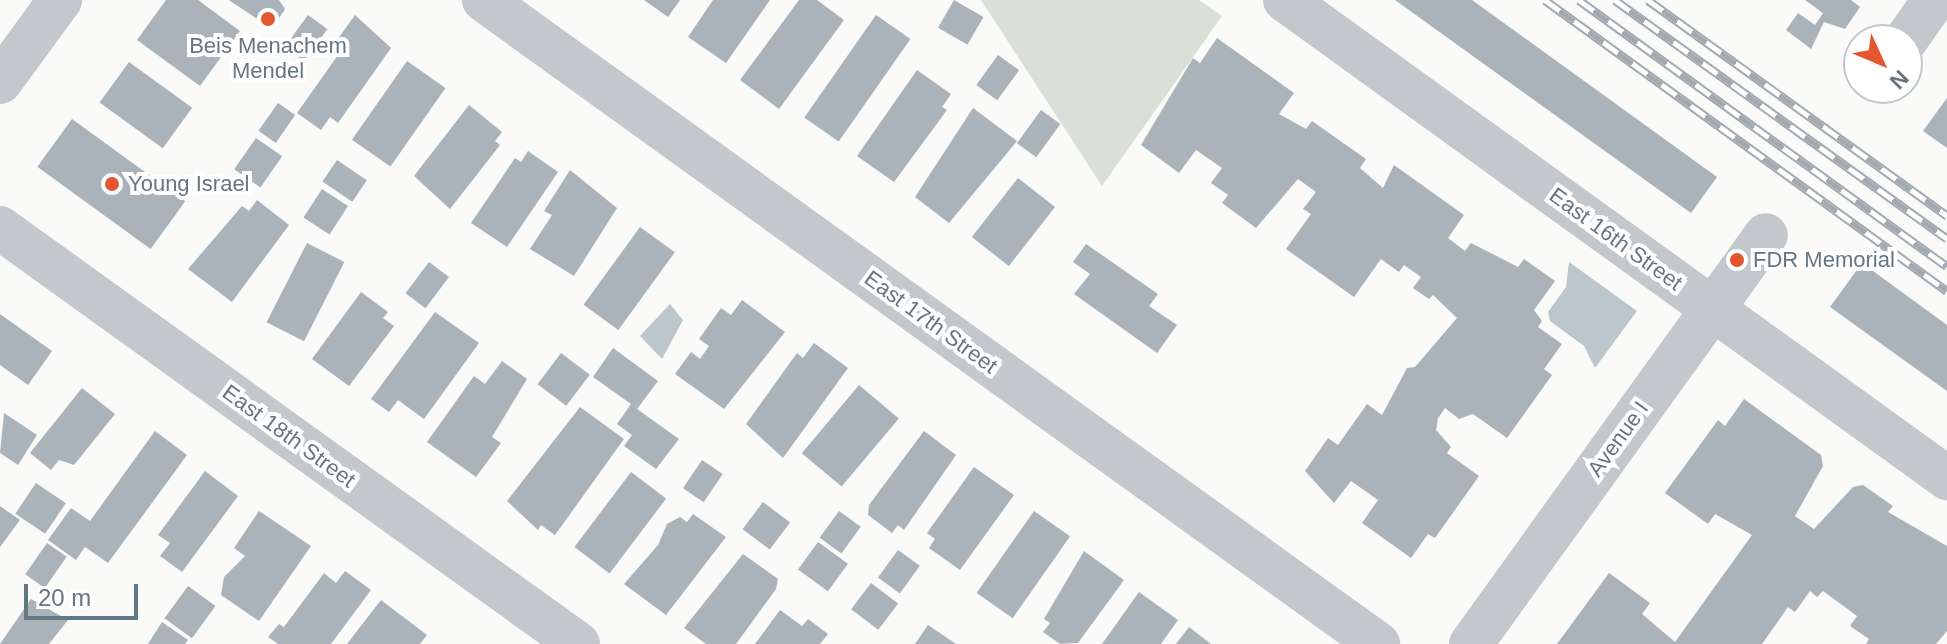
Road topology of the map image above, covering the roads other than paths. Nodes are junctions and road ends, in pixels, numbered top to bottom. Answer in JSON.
{"nodes":[{"id":1,"x":60,"y":0,"type":"edge"},
{"id":2,"x":484,"y":0,"type":"edge"},
{"id":3,"x":1285,"y":0,"type":"edge"},
{"id":4,"x":1934,"y":0,"type":"edge"},
{"id":5,"x":1917,"y":24,"type":"edge"},
{"id":6,"x":0,"y":82,"type":"edge"},
{"id":7,"x":0,"y":228,"type":"edge"},
{"id":8,"x":1766,"y":235,"type":"dead end"},
{"id":9,"x":1711,"y":308,"type":"junction"},
{"id":10,"x":1947,"y":478,"type":"edge"},
{"id":11,"x":578,"y":644,"type":"edge"},
{"id":12,"x":1378,"y":644,"type":"edge"},
{"id":13,"x":1471,"y":644,"type":"edge"}],
"edges":[{"from":1,"to":6,"type":"street"},
{"from":2,"to":12,"type":"street","name":"East 17th Street"},
{"from":3,"to":9,"type":"street","name":"East 16th Street"},
{"from":4,"to":5,"type":"street"},
{"from":7,"to":11,"type":"street","name":"East 18th Street"},
{"from":8,"to":9,"type":"street","name":"Avenue I"},
{"from":9,"to":10,"type":"street","name":"East 16th Street"},
{"from":9,"to":13,"type":"street","name":"Avenue I"}]}
